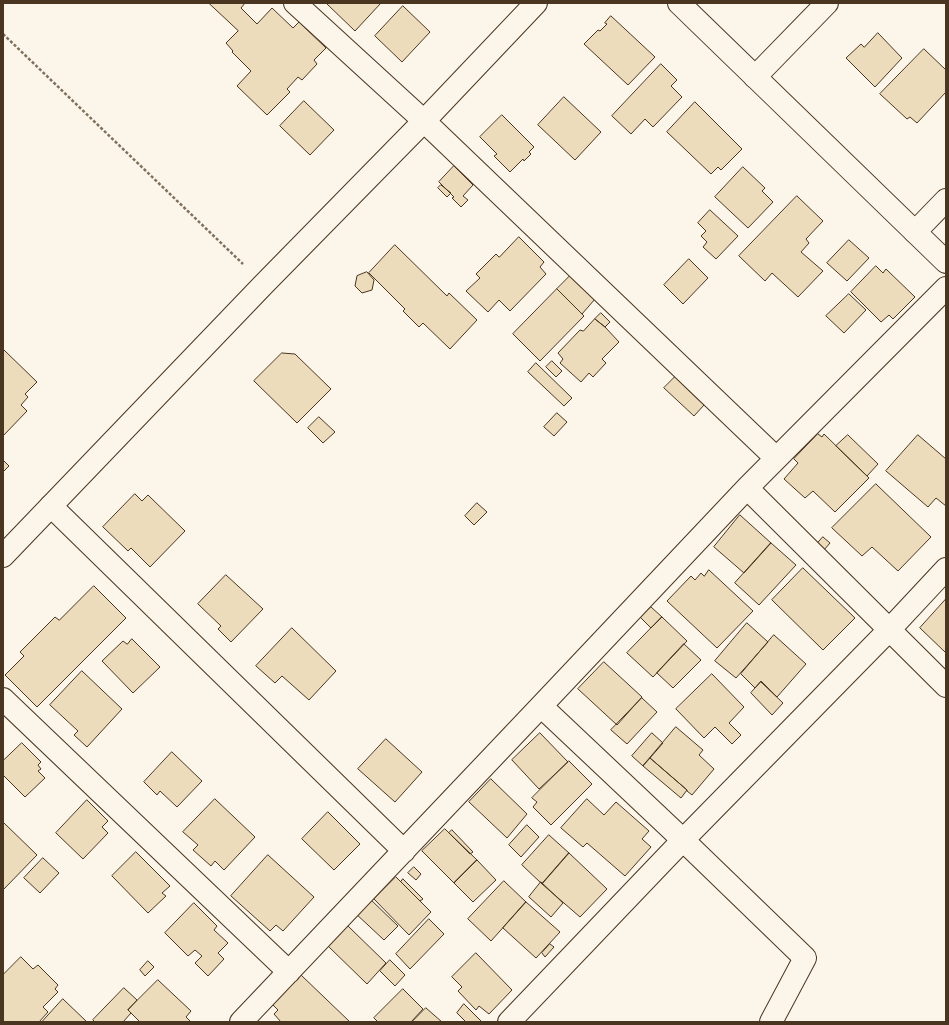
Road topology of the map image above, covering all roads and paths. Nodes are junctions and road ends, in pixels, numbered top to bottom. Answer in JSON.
{"nodes":[{"id":1,"x":295,"y":3,"type":"edge"},
{"id":2,"x":536,"y":3,"type":"edge"},
{"id":3,"x":679,"y":3,"type":"edge"},
{"id":4,"x":827,"y":3,"type":"edge"},
{"id":5,"x":3,"y":34,"type":"edge"},
{"id":6,"x":755,"y":77,"type":"junction"},
{"id":7,"x":424,"y":121,"type":"junction"},
{"id":8,"x":946,"y":200,"type":"edge"},
{"id":9,"x":915,"y":232,"type":"junction"},
{"id":10,"x":946,"y":262,"type":"edge"},
{"id":11,"x":264,"y":284,"type":"junction"},
{"id":12,"x":946,"y":288,"type":"edge"},
{"id":13,"x":776,"y":458,"type":"junction"},
{"id":14,"x":747,"y":488,"type":"junction"},
{"id":15,"x":50,"y":506,"type":"junction"},
{"id":16,"x":3,"y":556,"type":"edge"},
{"id":17,"x":946,"y":569,"type":"edge"},
{"id":18,"x":890,"y":629,"type":"junction"},
{"id":19,"x":946,"y":686,"type":"edge"},
{"id":20,"x":3,"y":700,"type":"edge"},
{"id":21,"x":541,"y":706,"type":"junction"},
{"id":22,"x":683,"y":840,"type":"junction"},
{"id":23,"x":404,"y":851,"type":"junction"},
{"id":24,"x":289,"y":972,"type":"junction"},
{"id":25,"x":242,"y":1022,"type":"edge"},
{"id":26,"x":509,"y":1022,"type":"edge"},
{"id":27,"x":771,"y":1022,"type":"edge"}],
"edges":[{"from":1,"to":7,"type":"street"},
{"from":2,"to":7,"type":"street"},
{"from":3,"to":6,"type":"street"},
{"from":4,"to":6,"type":"street"},
{"from":5,"to":11,"type":"path"},
{"from":6,"to":9,"type":"street"},
{"from":7,"to":11,"type":"street"},
{"from":7,"to":13,"type":"street"},
{"from":8,"to":9,"type":"street"},
{"from":9,"to":10,"type":"street"},
{"from":11,"to":15,"type":"street"},
{"from":12,"to":13,"type":"street"},
{"from":13,"to":14,"type":"street"},
{"from":14,"to":18,"type":"street"},
{"from":14,"to":21,"type":"street"},
{"from":15,"to":16,"type":"street"},
{"from":15,"to":23,"type":"street"},
{"from":17,"to":18,"type":"street"},
{"from":18,"to":19,"type":"street"},
{"from":18,"to":22,"type":"street"},
{"from":20,"to":24,"type":"street"},
{"from":21,"to":22,"type":"street"},
{"from":21,"to":23,"type":"street"},
{"from":22,"to":26,"type":"street"},
{"from":22,"to":27,"type":"street"},
{"from":23,"to":24,"type":"street"},
{"from":24,"to":25,"type":"street"}]}
